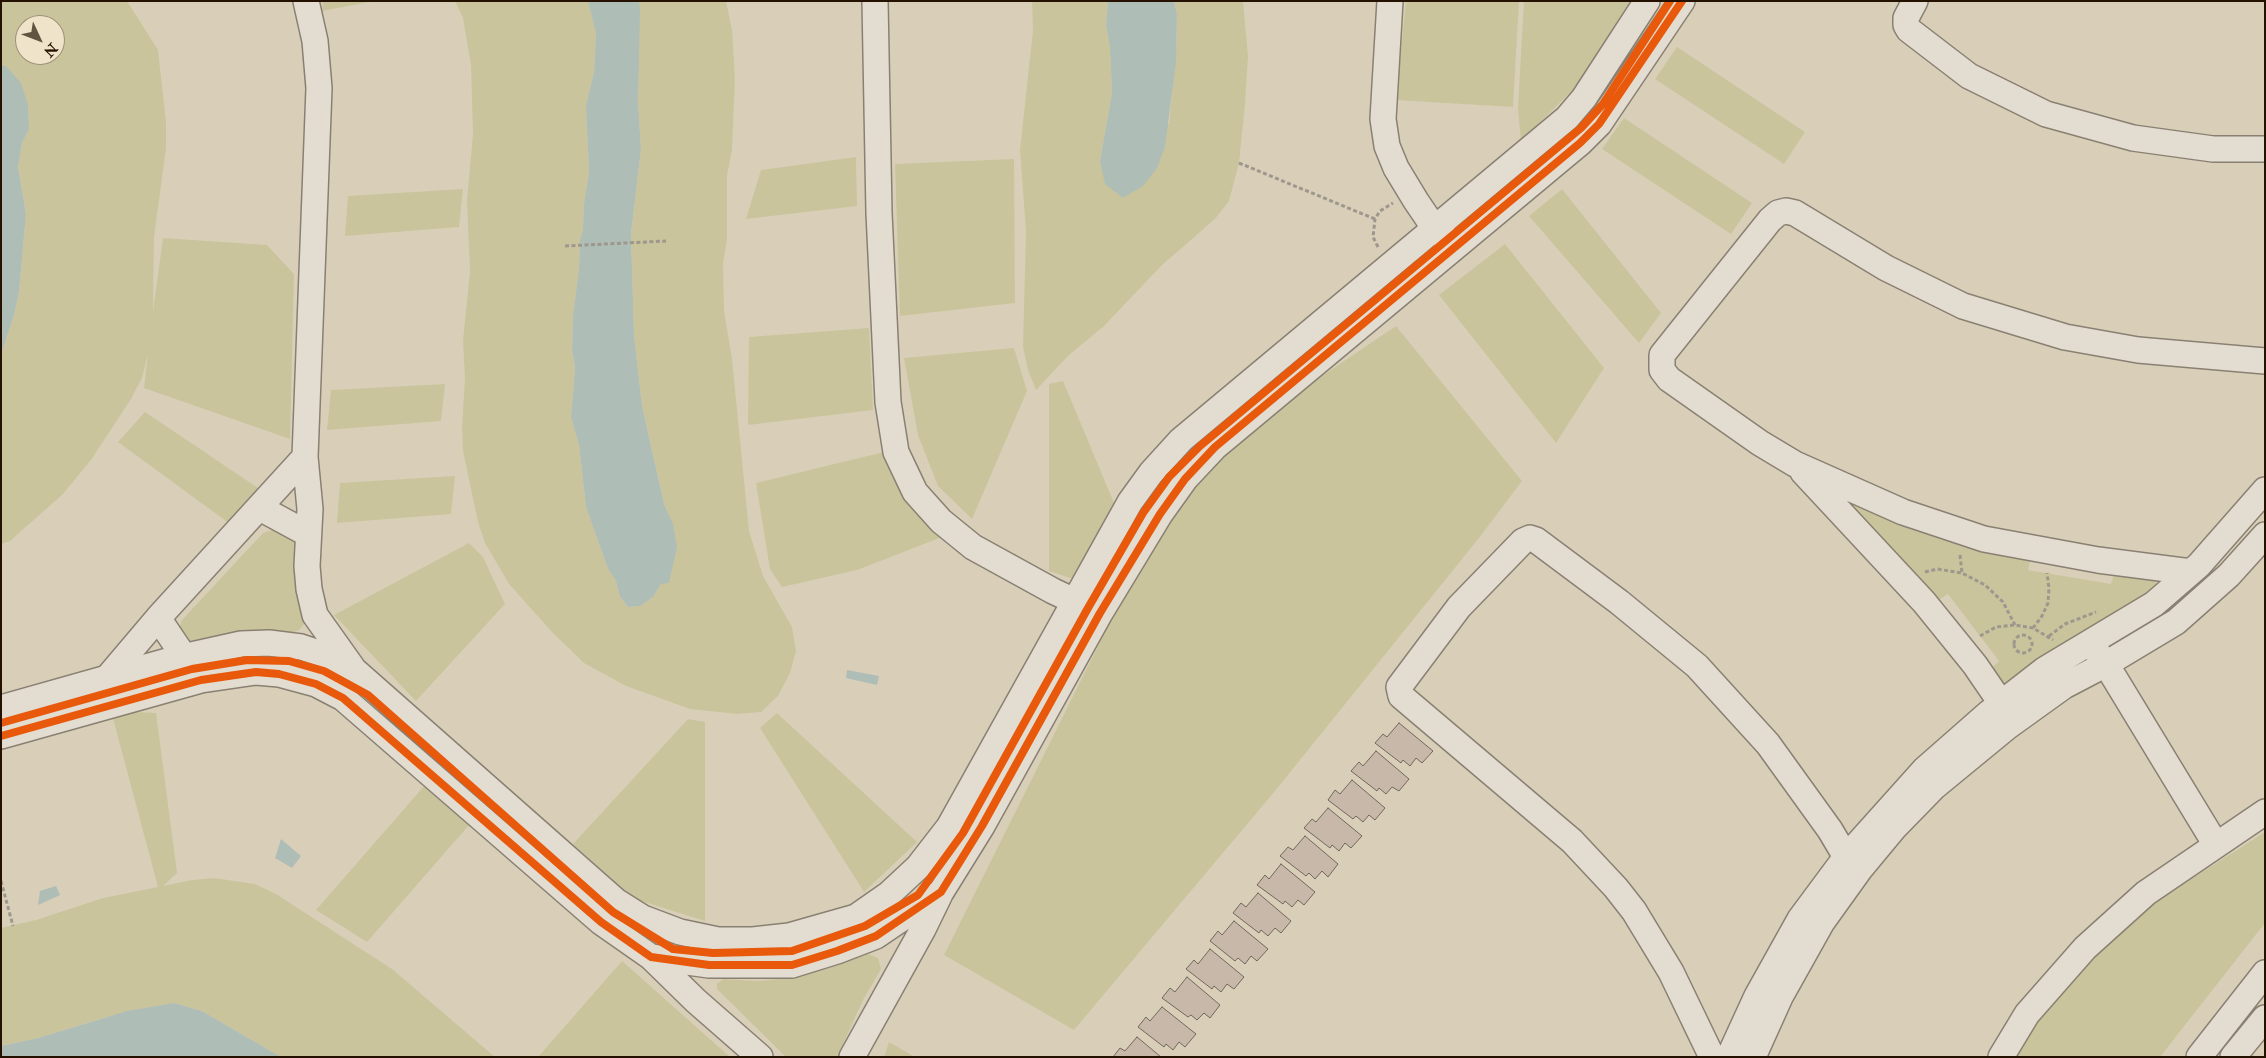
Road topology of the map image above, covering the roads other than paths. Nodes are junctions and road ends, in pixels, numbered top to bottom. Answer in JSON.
{"nodes":[{"id":1,"x":306,"y":1,"type":"edge"},
{"id":2,"x":875,"y":1,"type":"edge"},
{"id":3,"x":1390,"y":1,"type":"edge"},
{"id":4,"x":1648,"y":1,"type":"edge"},
{"id":5,"x":1682,"y":1,"type":"edge"},
{"id":6,"x":1915,"y":1,"type":"edge"},
{"id":7,"x":2265,"y":149,"type":"edge"},
{"id":8,"x":1435,"y":228,"type":"junction"},
{"id":9,"x":1456,"y":248,"type":"junction"},
{"id":10,"x":2265,"y":361,"type":"edge"},
{"id":11,"x":305,"y":456,"type":"junction"},
{"id":12,"x":1795,"y":464,"type":"junction"},
{"id":13,"x":2265,"y":490,"type":"edge"},
{"id":14,"x":260,"y":508,"type":"junction"},
{"id":15,"x":308,"y":534,"type":"junction"},
{"id":16,"x":2265,"y":535,"type":"edge"},
{"id":17,"x":2191,"y":572,"type":"junction"},
{"id":18,"x":1074,"y":602,"type":"junction"},
{"id":19,"x":1100,"y":613,"type":"junction"},
{"id":20,"x":315,"y":615,"type":"junction"},
{"id":21,"x":158,"y":618,"type":"junction"},
{"id":22,"x":2089,"y":643,"type":"junction"},
{"id":23,"x":301,"y":647,"type":"junction"},
{"id":24,"x":183,"y":657,"type":"junction"},
{"id":25,"x":2106,"y":664,"type":"junction"},
{"id":26,"x":353,"y":669,"type":"junction"},
{"id":27,"x":279,"y":674,"type":"junction"},
{"id":28,"x":108,"y":677,"type":"junction"},
{"id":29,"x":202,"y":680,"type":"junction"},
{"id":30,"x":2001,"y":703,"type":"junction"},
{"id":31,"x":1,"y":708,"type":"edge"},
{"id":32,"x":1,"y":736,"type":"edge"},
{"id":33,"x":2265,"y":812,"type":"edge"},
{"id":34,"x":2216,"y":845,"type":"junction"},
{"id":35,"x":1853,"y":863,"type":"junction"},
{"id":36,"x":941,"y":892,"type":"junction"},
{"id":37,"x":856,"y":917,"type":"junction"},
{"id":38,"x":876,"y":936,"type":"junction"},
{"id":39,"x":718,"y":940,"type":"junction"},
{"id":40,"x":651,"y":957,"type":"junction"},
{"id":41,"x":709,"y":965,"type":"junction"},
{"id":42,"x":900,"y":967,"type":"junction"},
{"id":43,"x":2265,"y":973,"type":"edge"},
{"id":44,"x":696,"y":1001,"type":"junction"},
{"id":45,"x":2265,"y":1018,"type":"edge"},
{"id":46,"x":760,"y":1057,"type":"edge"},
{"id":47,"x":852,"y":1057,"type":"edge"},
{"id":48,"x":1712,"y":1057,"type":"edge"},
{"id":49,"x":1729,"y":1057,"type":"edge"},
{"id":50,"x":1753,"y":1057,"type":"edge"},
{"id":51,"x":2001,"y":1057,"type":"edge"},
{"id":52,"x":2200,"y":1057,"type":"edge"},
{"id":53,"x":2233,"y":1057,"type":"edge"}],
"edges":[{"from":1,"to":11,"type":"street"},
{"from":2,"to":18,"type":"street"},
{"from":3,"to":8,"type":"street"},
{"from":4,"to":8,"type":"street"},
{"from":5,"to":9,"type":"street"},
{"from":6,"to":7,"type":"street"},
{"from":8,"to":9,"type":"street"},
{"from":8,"to":18,"type":"street"},
{"from":9,"to":19,"type":"street"},
{"from":10,"to":12,"type":"street"},
{"from":11,"to":14,"type":"street"},
{"from":11,"to":15,"type":"street"},
{"from":12,"to":17,"type":"street"},
{"from":12,"to":30,"type":"street"},
{"from":13,"to":17,"type":"street"},
{"from":14,"to":15,"type":"street"},
{"from":14,"to":21,"type":"street"},
{"from":15,"to":20,"type":"street"},
{"from":16,"to":25,"type":"street"},
{"from":17,"to":22,"type":"street"},
{"from":18,"to":19,"type":"street"},
{"from":18,"to":37,"type":"street"},
{"from":19,"to":36,"type":"street"},
{"from":20,"to":23,"type":"street"},
{"from":20,"to":26,"type":"street"},
{"from":21,"to":24,"type":"street"},
{"from":21,"to":28,"type":"street"},
{"from":22,"to":25,"type":"street"},
{"from":22,"to":30,"type":"street"},
{"from":23,"to":24,"type":"street"},
{"from":23,"to":26,"type":"street"},
{"from":23,"to":27,"type":"street"},
{"from":24,"to":28,"type":"street"},
{"from":24,"to":29,"type":"street"},
{"from":25,"to":34,"type":"street"},
{"from":25,"to":35,"type":"street"},
{"from":26,"to":39,"type":"street"},
{"from":27,"to":29,"type":"street"},
{"from":27,"to":40,"type":"street"},
{"from":28,"to":31,"type":"street"},
{"from":29,"to":32,"type":"street"},
{"from":30,"to":35,"type":"street"},
{"from":33,"to":34,"type":"street"},
{"from":34,"to":51,"type":"street"},
{"from":35,"to":48,"type":"street"},
{"from":35,"to":49,"type":"street"},
{"from":35,"to":50,"type":"street"},
{"from":36,"to":38,"type":"street"},
{"from":36,"to":42,"type":"street"},
{"from":37,"to":38,"type":"street"},
{"from":37,"to":39,"type":"street"},
{"from":38,"to":41,"type":"street"},
{"from":38,"to":42,"type":"street"},
{"from":39,"to":41,"type":"street"},
{"from":40,"to":41,"type":"street"},
{"from":40,"to":44,"type":"street"},
{"from":41,"to":44,"type":"street"},
{"from":42,"to":47,"type":"street"},
{"from":43,"to":52,"type":"street"},
{"from":44,"to":46,"type":"street"},
{"from":45,"to":53,"type":"street"}]}
